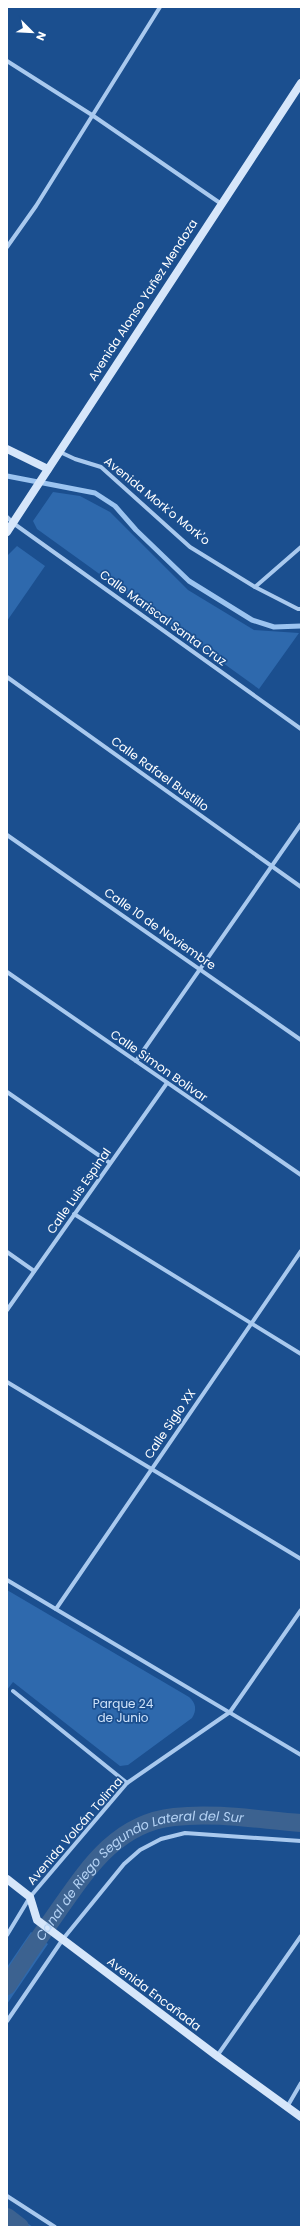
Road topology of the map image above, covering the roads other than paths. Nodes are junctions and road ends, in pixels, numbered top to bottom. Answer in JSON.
{"nodes":[{"id":1,"x":160,"y":7,"type":"edge"},
{"id":2,"x":7,"y":61,"type":"edge"},
{"id":3,"x":301,"y":82,"type":"edge"},
{"id":4,"x":92,"y":115,"type":"junction"},
{"id":5,"x":220,"y":203,"type":"junction"},
{"id":6,"x":7,"y":247,"type":"edge"},
{"id":7,"x":7,"y":449,"type":"edge"},
{"id":8,"x":59,"y":451,"type":"junction"},
{"id":9,"x":48,"y":469,"type":"junction"},
{"id":10,"x":10,"y":520,"type":"edge"},
{"id":11,"x":7,"y":532,"type":"edge"},
{"id":12,"x":301,"y":547,"type":"edge"},
{"id":13,"x":255,"y":587,"type":"junction"},
{"id":14,"x":301,"y":608,"type":"edge"},
{"id":15,"x":7,"y":677,"type":"edge"},
{"id":16,"x":301,"y":729,"type":"edge"},
{"id":17,"x":301,"y":824,"type":"edge"},
{"id":18,"x":7,"y":835,"type":"edge"},
{"id":19,"x":272,"y":866,"type":"junction"},
{"id":20,"x":301,"y":887,"type":"edge"},
{"id":21,"x":200,"y":969,"type":"junction"},
{"id":22,"x":7,"y":972,"type":"edge"},
{"id":23,"x":301,"y":1040,"type":"edge"},
{"id":24,"x":136,"y":1061,"type":"junction"},
{"id":25,"x":167,"y":1083,"type":"junction"},
{"id":26,"x":7,"y":1092,"type":"edge"},
{"id":27,"x":110,"y":1163,"type":"junction"},
{"id":28,"x":301,"y":1175,"type":"edge"},
{"id":29,"x":74,"y":1214,"type":"junction"},
{"id":30,"x":301,"y":1250,"type":"edge"},
{"id":31,"x":7,"y":1252,"type":"edge"},
{"id":32,"x":34,"y":1271,"type":"junction"},
{"id":33,"x":7,"y":1310,"type":"edge"},
{"id":34,"x":251,"y":1323,"type":"junction"},
{"id":35,"x":301,"y":1354,"type":"edge"},
{"id":36,"x":7,"y":1382,"type":"edge"},
{"id":37,"x":152,"y":1469,"type":"junction"},
{"id":38,"x":301,"y":1559,"type":"edge"},
{"id":39,"x":7,"y":1580,"type":"edge"},
{"id":40,"x":56,"y":1609,"type":"junction"},
{"id":41,"x":301,"y":1610,"type":"edge"},
{"id":42,"x":13,"y":1691,"type":"dead end"},
{"id":43,"x":230,"y":1712,"type":"junction"},
{"id":44,"x":301,"y":1755,"type":"edge"},
{"id":45,"x":127,"y":1783,"type":"junction"},
{"id":46,"x":301,"y":1841,"type":"edge"},
{"id":47,"x":7,"y":1879,"type":"edge"},
{"id":48,"x":30,"y":1897,"type":"junction"},
{"id":49,"x":7,"y":1935,"type":"edge"},
{"id":50,"x":301,"y":1936,"type":"edge"},
{"id":51,"x":63,"y":1940,"type":"junction"},
{"id":52,"x":7,"y":2021,"type":"edge"},
{"id":53,"x":217,"y":2056,"type":"junction"},
{"id":54,"x":301,"y":2083,"type":"edge"},
{"id":55,"x":286,"y":2108,"type":"junction"},
{"id":56,"x":301,"y":2117,"type":"edge"},
{"id":57,"x":7,"y":2196,"type":"edge"},
{"id":58,"x":55,"y":2227,"type":"edge"}],
"edges":[{"from":1,"to":4,"type":"street"},
{"from":2,"to":4,"type":"street"},
{"from":3,"to":5,"type":"main road","name":"Avenida Alonso Yañez Mendoza"},
{"from":4,"to":5,"type":"street"},
{"from":4,"to":6,"type":"street"},
{"from":5,"to":8,"type":"main road","name":"Avenida Alonso Yañez Mendoza"},
{"from":7,"to":9,"type":"main road"},
{"from":8,"to":9,"type":"main road","name":"Avenida Alonso Yañez Mendoza"},
{"from":8,"to":13,"type":"street","name":"Avenida Mork'o Mork'o"},
{"from":9,"to":10,"type":"main road","name":"Avenida Alonso Yañez Mendoza"},
{"from":10,"to":11,"type":"main road","name":"Avenida Alonso Yañez Mendoza"},
{"from":10,"to":16,"type":"street","name":"Calle Mariscal Santa Cruz"},
{"from":12,"to":13,"type":"street"},
{"from":13,"to":14,"type":"street","name":"Avenida Mork'o Mork'o"},
{"from":15,"to":19,"type":"street","name":"Calle Rafael Bustillo"},
{"from":17,"to":19,"type":"street"},
{"from":18,"to":21,"type":"street","name":"Calle 10 de Noviembre"},
{"from":19,"to":20,"type":"street","name":"Calle Rafael Bustillo"},
{"from":19,"to":21,"type":"street"},
{"from":21,"to":23,"type":"street","name":"Calle 10 de Noviembre"},
{"from":21,"to":24,"type":"street"},
{"from":22,"to":24,"type":"street","name":"Calle Simon Bolivar"},
{"from":24,"to":25,"type":"street","name":"Calle Simon Bolivar"},
{"from":25,"to":27,"type":"street","name":"Calle Luis Espinal"},
{"from":25,"to":28,"type":"street","name":"Calle Simon Bolivar"},
{"from":26,"to":27,"type":"street"},
{"from":27,"to":29,"type":"street","name":"Calle Luis Espinal"},
{"from":29,"to":32,"type":"street","name":"Calle Luis Espinal"},
{"from":29,"to":34,"type":"street"},
{"from":30,"to":34,"type":"street","name":"Calle Siglo XX"},
{"from":31,"to":32,"type":"street"},
{"from":32,"to":33,"type":"street","name":"Calle Luis Espinal"},
{"from":34,"to":35,"type":"street"},
{"from":34,"to":37,"type":"street","name":"Calle Siglo XX"},
{"from":36,"to":37,"type":"street"},
{"from":37,"to":38,"type":"street"},
{"from":37,"to":40,"type":"street","name":"Calle Siglo XX"},
{"from":39,"to":40,"type":"street"},
{"from":40,"to":43,"type":"street"},
{"from":41,"to":43,"type":"street"},
{"from":42,"to":45,"type":"street"},
{"from":43,"to":44,"type":"street"},
{"from":43,"to":45,"type":"street","name":"Avenida Volcán Tolima"},
{"from":45,"to":48,"type":"street","name":"Avenida Volcán Tolima"},
{"from":46,"to":51,"type":"street"},
{"from":47,"to":48,"type":"main road"},
{"from":48,"to":49,"type":"street","name":"Avenida Volcán Tolima"},
{"from":48,"to":51,"type":"main road","name":"Avenida Encañada"},
{"from":50,"to":53,"type":"street"},
{"from":51,"to":52,"type":"street"},
{"from":51,"to":53,"type":"main road","name":"Avenida Encañada"},
{"from":53,"to":55,"type":"main road","name":"Avenida Encañada"},
{"from":54,"to":55,"type":"street"},
{"from":55,"to":56,"type":"main road","name":"Avenida Encañada"},
{"from":57,"to":58,"type":"street"}]}
